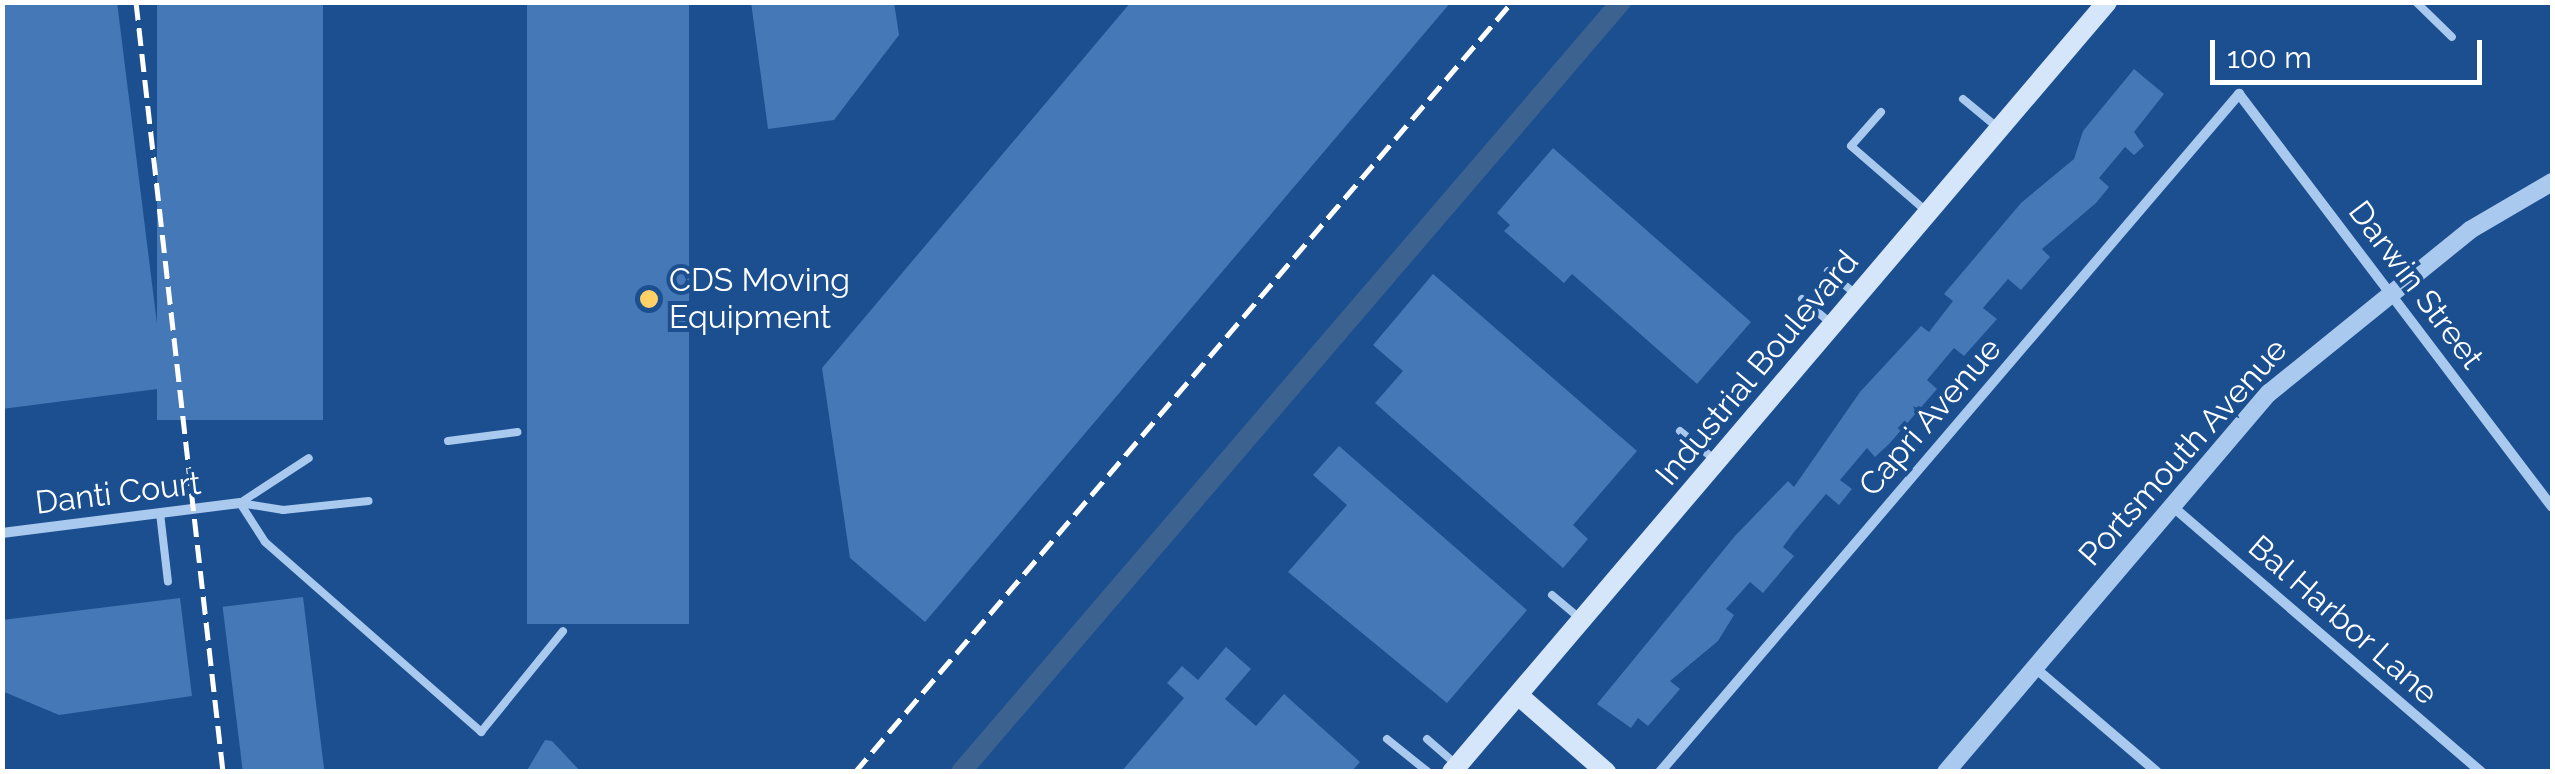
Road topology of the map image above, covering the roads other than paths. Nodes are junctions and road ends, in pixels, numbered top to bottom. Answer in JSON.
{"nodes":[{"id":1,"x":2108,"y":2,"type":"edge"},
{"id":2,"x":2416,"y":2,"type":"edge"},
{"id":3,"x":2452,"y":37,"type":"dead end"},
{"id":4,"x":2239,"y":94,"type":"joint"},
{"id":5,"x":1963,"y":99,"type":"dead end"},
{"id":6,"x":1881,"y":112,"type":"dead end"},
{"id":7,"x":2000,"y":129,"type":"junction"},
{"id":8,"x":2552,"y":182,"type":"edge"},
{"id":9,"x":1928,"y":212,"type":"junction"},
{"id":10,"x":1828,"y":271,"type":"dead end"},
{"id":11,"x":2392,"y":292,"type":"junction"},
{"id":12,"x":1858,"y":296,"type":"junction"},
{"id":13,"x":1802,"y":299,"type":"dead end"},
{"id":14,"x":1832,"y":326,"type":"junction"},
{"id":15,"x":1680,"y":431,"type":"dead end"},
{"id":16,"x":518,"y":432,"type":"dead end"},
{"id":17,"x":448,"y":441,"type":"dead end"},
{"id":18,"x":309,"y":458,"type":"dead end"},
{"id":19,"x":1717,"y":462,"type":"junction"},
{"id":20,"x":369,"y":501,"type":"dead end"},
{"id":21,"x":240,"y":503,"type":"junction"},
{"id":22,"x":2172,"y":506,"type":"junction"},
{"id":23,"x":2552,"y":508,"type":"edge"},
{"id":24,"x":160,"y":513,"type":"junction"},
{"id":25,"x":2,"y":533,"type":"edge"},
{"id":26,"x":168,"y":582,"type":"dead end"},
{"id":27,"x":1552,"y":595,"type":"dead end"},
{"id":28,"x":1582,"y":620,"type":"junction"},
{"id":29,"x":563,"y":630,"type":"dead end"},
{"id":30,"x":2034,"y":667,"type":"junction"},
{"id":31,"x":1518,"y":695,"type":"junction"},
{"id":32,"x":1387,"y":740,"type":"dead end"},
{"id":33,"x":1427,"y":740,"type":"dead end"},
{"id":34,"x":1455,"y":768,"type":"edge"},
{"id":35,"x":1428,"y":772,"type":"edge"},
{"id":36,"x":1606,"y":772,"type":"edge"},
{"id":37,"x":1660,"y":772,"type":"edge"},
{"id":38,"x":1946,"y":772,"type":"edge"},
{"id":39,"x":2156,"y":772,"type":"edge"},
{"id":40,"x":2481,"y":772,"type":"edge"}],
"edges":[{"from":1,"to":7,"type":"main road","name":"Industrial Boulevard"},
{"from":2,"to":3,"type":"lane"},
{"from":4,"to":11,"type":"street","name":"Darwin Street"},
{"from":4,"to":37,"type":"street","name":"Capri Avenue"},
{"from":5,"to":7,"type":"lane"},
{"from":6,"to":9,"type":"lane"},
{"from":7,"to":9,"type":"main road","name":"Industrial Boulevard"},
{"from":8,"to":11,"type":"street","name":"Portsmouth Avenue"},
{"from":9,"to":12,"type":"main road","name":"Industrial Boulevard"},
{"from":10,"to":12,"type":"lane"},
{"from":11,"to":22,"type":"street","name":"Portsmouth Avenue"},
{"from":11,"to":23,"type":"street","name":"Darwin Street"},
{"from":12,"to":14,"type":"main road","name":"Industrial Boulevard"},
{"from":13,"to":14,"type":"lane"},
{"from":14,"to":19,"type":"main road","name":"Industrial Boulevard"},
{"from":15,"to":19,"type":"lane"},
{"from":16,"to":17,"type":"lane"},
{"from":18,"to":21,"type":"lane"},
{"from":19,"to":28,"type":"main road","name":"Industrial Boulevard"},
{"from":20,"to":21,"type":"lane"},
{"from":21,"to":24,"type":"street","name":"Danti Court"},
{"from":21,"to":29,"type":"lane"},
{"from":22,"to":30,"type":"street","name":"Portsmouth Avenue"},
{"from":22,"to":40,"type":"street","name":"Bal Harbor Lane"},
{"from":24,"to":25,"type":"street","name":"Danti Court"},
{"from":24,"to":26,"type":"lane"},
{"from":27,"to":28,"type":"lane"},
{"from":28,"to":31,"type":"main road","name":"Industrial Boulevard"},
{"from":30,"to":38,"type":"street","name":"Portsmouth Avenue"},
{"from":30,"to":39,"type":"street"},
{"from":31,"to":34,"type":"main road","name":"Industrial Boulevard"},
{"from":31,"to":36,"type":"main road"},
{"from":32,"to":35,"type":"lane"},
{"from":33,"to":34,"type":"lane"}]}
